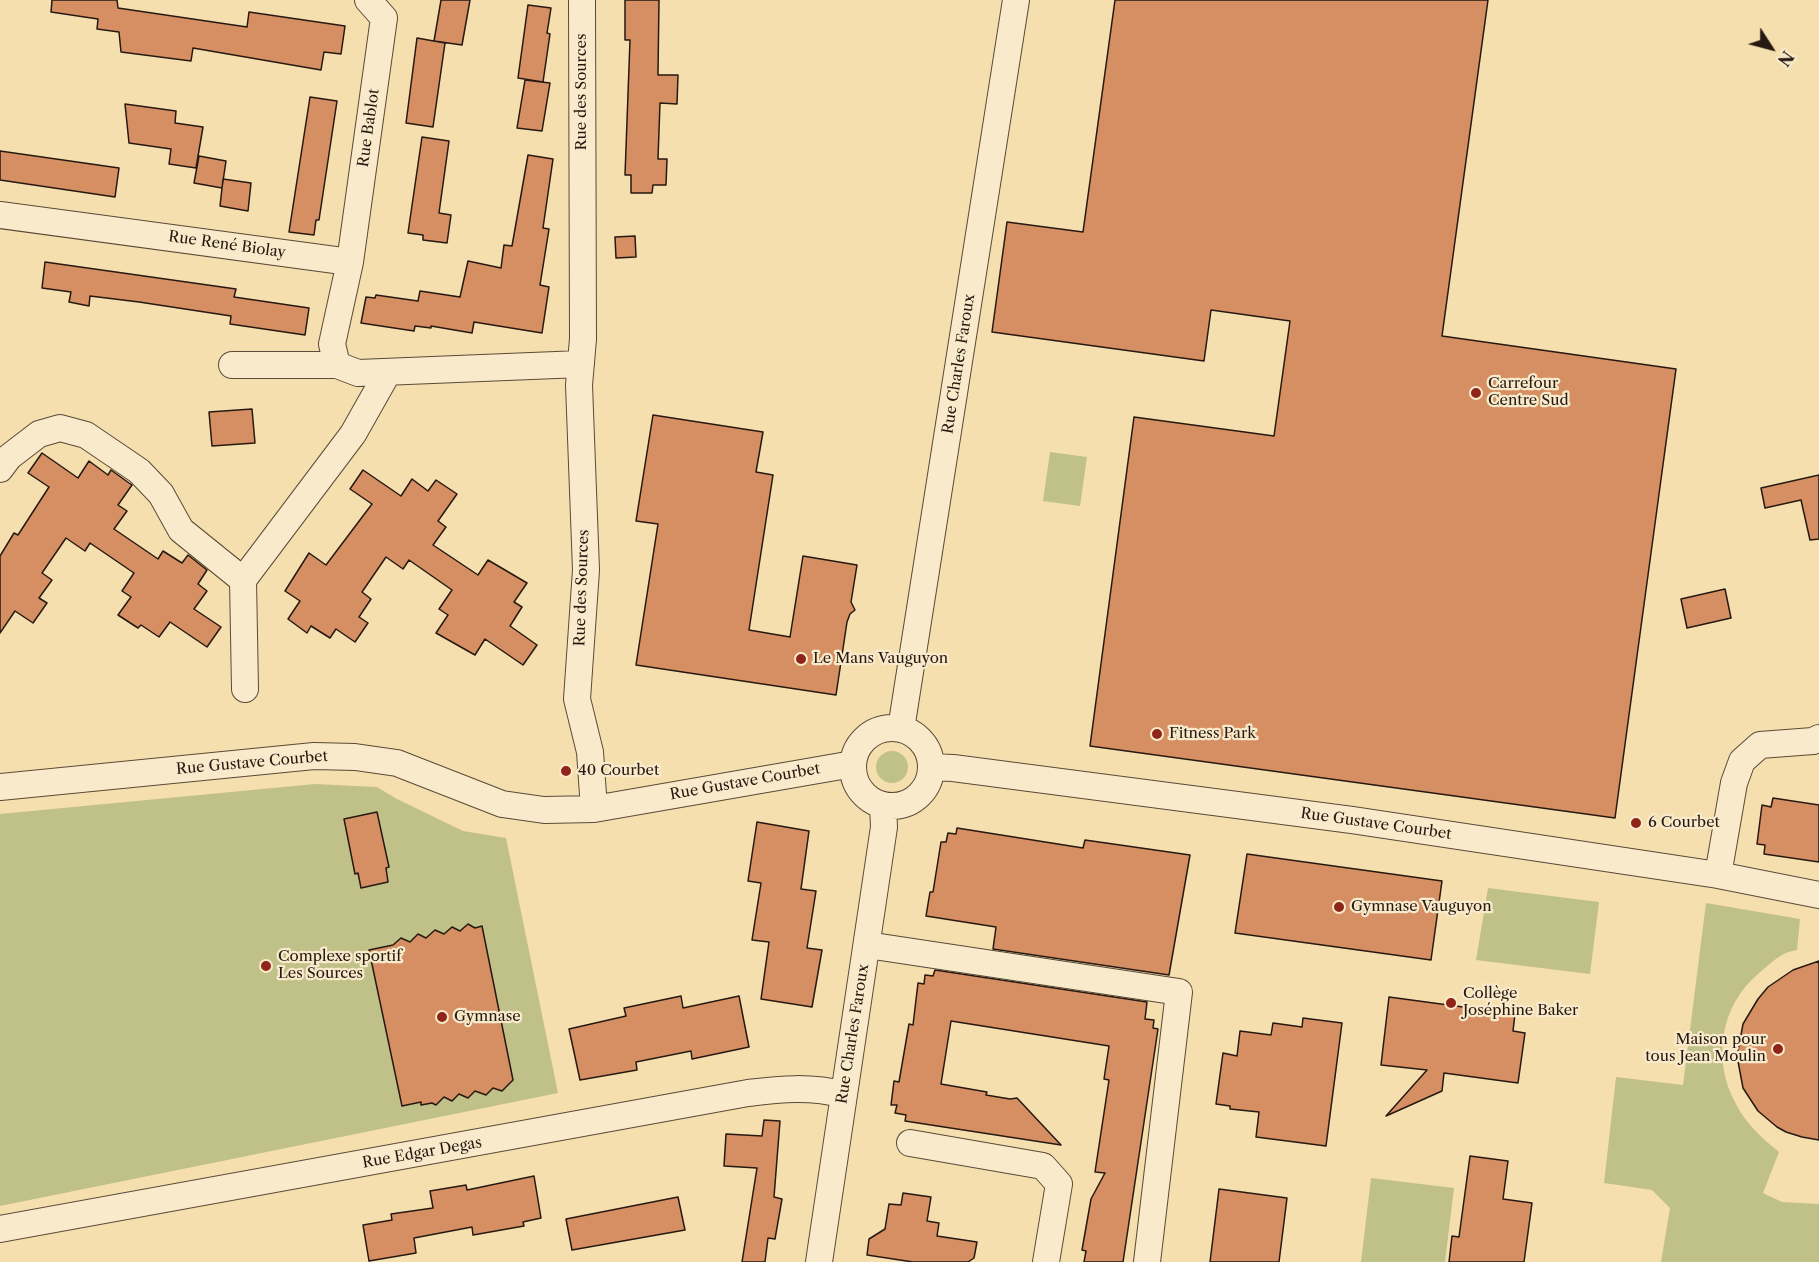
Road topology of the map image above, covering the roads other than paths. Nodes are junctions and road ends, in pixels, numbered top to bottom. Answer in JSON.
{"nodes":[{"id":1,"x":368,"y":0,"type":"edge"},
{"id":2,"x":582,"y":0,"type":"edge"},
{"id":3,"x":1016,"y":0,"type":"edge"},
{"id":4,"x":0,"y":215,"type":"edge"},
{"id":5,"x":350,"y":262,"type":"junction"},
{"id":6,"x":231,"y":364,"type":"dead end"},
{"id":7,"x":337,"y":364,"type":"junction"},
{"id":8,"x":581,"y":364,"type":"junction"},
{"id":9,"x":388,"y":372,"type":"junction"},
{"id":10,"x":0,"y":469,"type":"edge"},
{"id":11,"x":243,"y":580,"type":"junction"},
{"id":12,"x":245,"y":689,"type":"dead end"},
{"id":13,"x":902,"y":729,"type":"junction"},
{"id":14,"x":1819,"y":738,"type":"edge"},
{"id":15,"x":853,"y":764,"type":"junction"},
{"id":16,"x":931,"y":767,"type":"junction"},
{"id":17,"x":0,"y":787,"type":"edge"},
{"id":18,"x":883,"y":805,"type":"junction"},
{"id":19,"x":594,"y":809,"type":"junction"},
{"id":20,"x":1718,"y":875,"type":"junction"},
{"id":21,"x":1819,"y":896,"type":"edge"},
{"id":22,"x":867,"y":945,"type":"junction"},
{"id":23,"x":844,"y":1095,"type":"junction"},
{"id":24,"x":910,"y":1143,"type":"dead end"},
{"id":25,"x":0,"y":1229,"type":"edge"},
{"id":26,"x":819,"y":1262,"type":"edge"},
{"id":27,"x":1046,"y":1262,"type":"edge"},
{"id":28,"x":1147,"y":1262,"type":"edge"}],
"edges":[{"from":1,"to":5,"type":"street","name":"Rue Bablot"},
{"from":2,"to":8,"type":"street","name":"Rue des Sources"},
{"from":3,"to":13,"type":"street","name":"Rue Charles Faroux"},
{"from":4,"to":5,"type":"street","name":"Rue René Biolay"},
{"from":5,"to":7,"type":"street"},
{"from":6,"to":7,"type":"street"},
{"from":7,"to":9,"type":"street"},
{"from":8,"to":9,"type":"street"},
{"from":8,"to":19,"type":"street","name":"Rue des Sources"},
{"from":9,"to":11,"type":"street"},
{"from":10,"to":11,"type":"street"},
{"from":11,"to":12,"type":"street"},
{"from":13,"to":15,"type":"street"},
{"from":13,"to":16,"type":"street"},
{"from":14,"to":20,"type":"street"},
{"from":15,"to":18,"type":"street"},
{"from":15,"to":19,"type":"street","name":"Rue Gustave Courbet"},
{"from":16,"to":18,"type":"street"},
{"from":16,"to":20,"type":"street","name":"Rue Gustave Courbet"},
{"from":17,"to":19,"type":"street","name":"Rue Gustave Courbet"},
{"from":18,"to":22,"type":"street","name":"Rue Charles Faroux"},
{"from":20,"to":21,"type":"street","name":"Rue Gustave Courbet"},
{"from":22,"to":23,"type":"street","name":"Rue Charles Faroux"},
{"from":22,"to":28,"type":"street"},
{"from":23,"to":25,"type":"street","name":"Rue Edgar Degas"},
{"from":23,"to":26,"type":"street","name":"Rue Charles Faroux"},
{"from":24,"to":27,"type":"street"}]}
